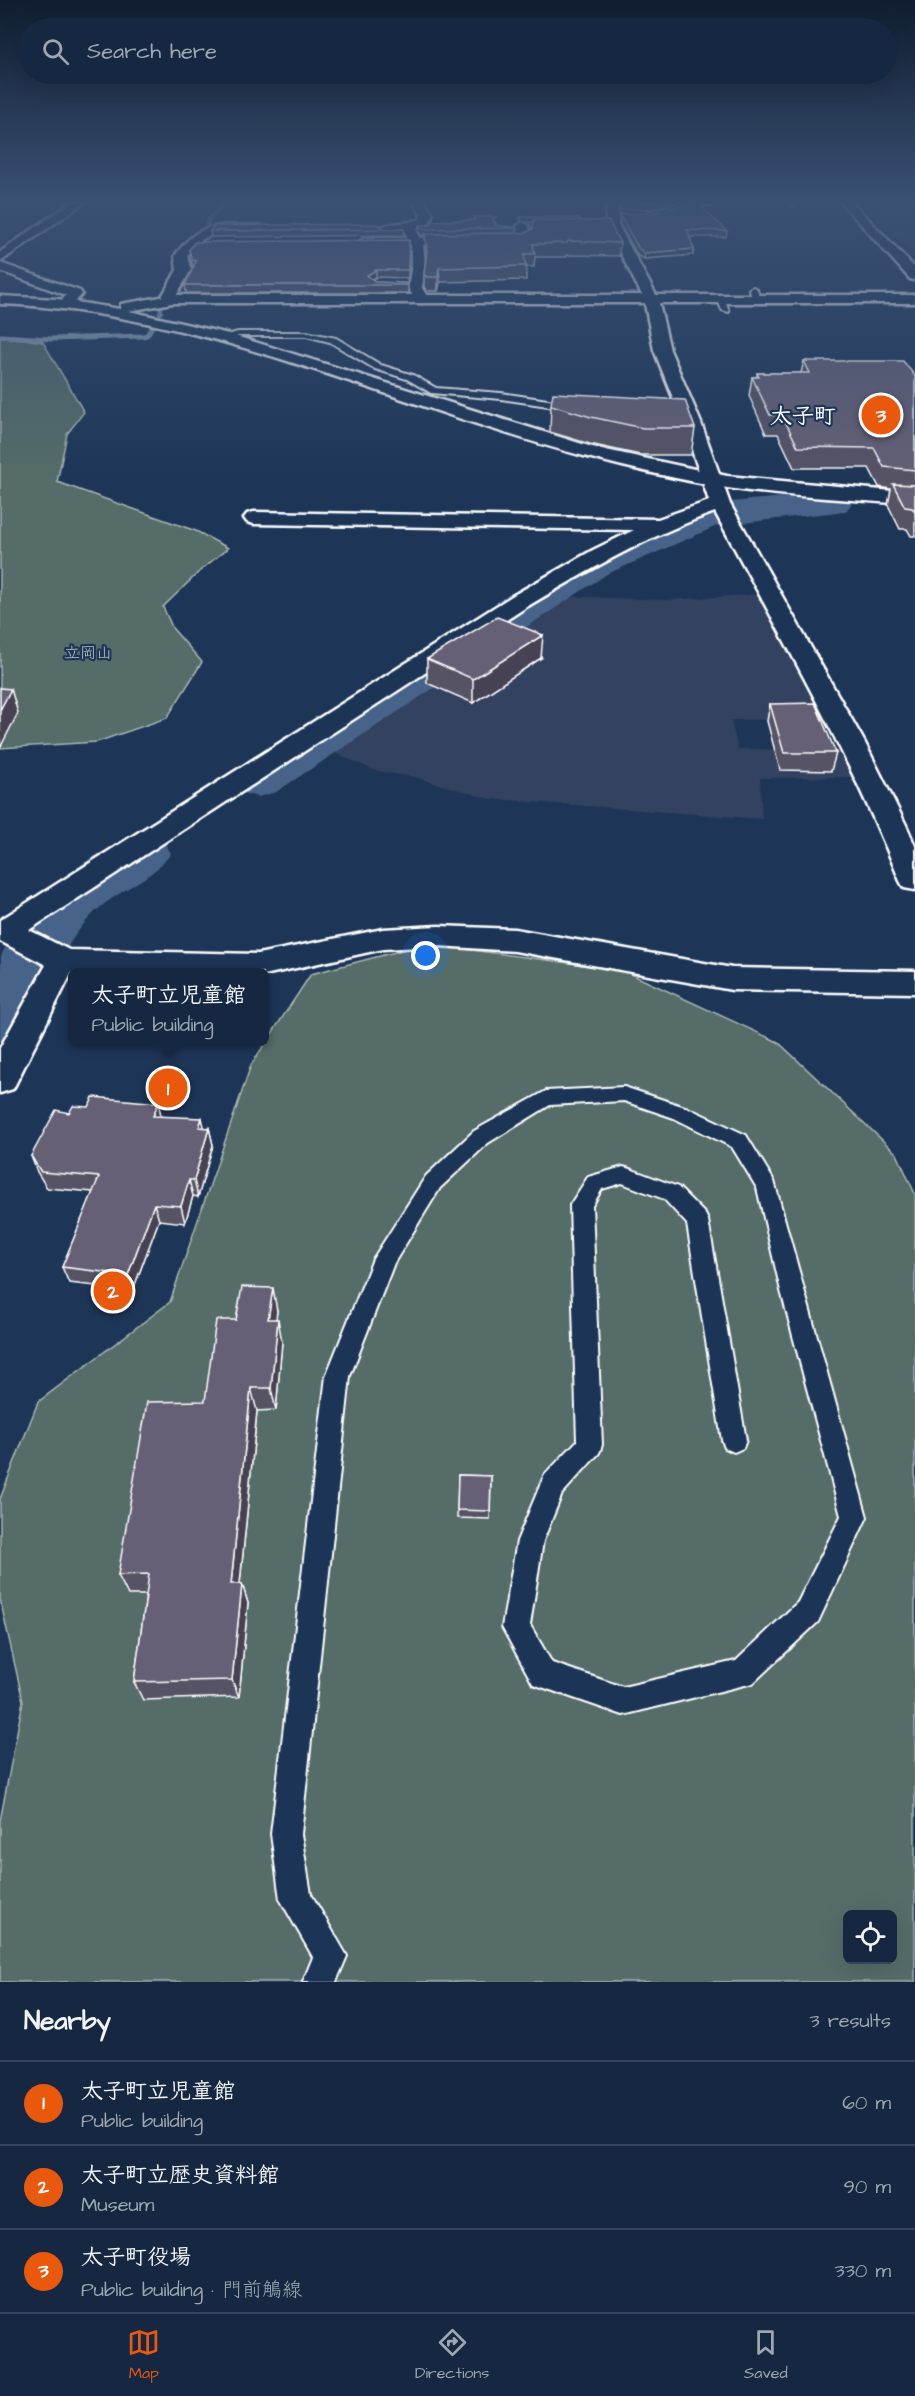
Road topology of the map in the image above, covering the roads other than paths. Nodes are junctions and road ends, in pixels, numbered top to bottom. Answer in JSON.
{"nodes":[{"id":1,"x":75,"y":294,"type":"edge"},
{"id":2,"x":170,"y":294,"type":"edge"},
{"id":3,"x":420,"y":294,"type":"edge"},
{"id":4,"x":649,"y":294,"type":"edge"},
{"id":5,"x":753,"y":294,"type":"edge"},
{"id":6,"x":771,"y":294,"type":"edge"},
{"id":7,"x":422,"y":299,"type":"junction"},
{"id":8,"x":651,"y":299,"type":"junction"},
{"id":9,"x":915,"y":299,"type":"edge"},
{"id":10,"x":0,"y":300,"type":"edge"},
{"id":11,"x":167,"y":300,"type":"junction"},
{"id":12,"x":66,"y":304,"type":"junction"},
{"id":13,"x":106,"y":310,"type":"junction"},
{"id":14,"x":224,"y":337,"type":"junction"},
{"id":15,"x":580,"y":408,"type":"edge"},
{"id":16,"x":712,"y":479,"type":"junction"},
{"id":17,"x":915,"y":499,"type":"edge"},
{"id":18,"x":723,"y":510,"type":"junction"},
{"id":19,"x":254,"y":518,"type":"dead end"},
{"id":20,"x":662,"y":524,"type":"junction"},
{"id":21,"x":915,"y":881,"type":"edge"},
{"id":22,"x":64,"y":960,"type":"junction"},
{"id":23,"x":915,"y":982,"type":"edge"},
{"id":24,"x":0,"y":1080,"type":"edge"},
{"id":25,"x":734,"y":1440,"type":"dead end"},
{"id":26,"x":319,"y":1982,"type":"edge"}],
"edges":[{"from":1,"to":12,"type":"street"},
{"from":2,"to":11,"type":"street"},
{"from":3,"to":7,"type":"street"},
{"from":4,"to":8,"type":"street"},
{"from":5,"to":8,"type":"street"},
{"from":6,"to":9,"type":"street"},
{"from":7,"to":8,"type":"street"},
{"from":7,"to":11,"type":"street"},
{"from":8,"to":16,"type":"street"},
{"from":10,"to":12,"type":"street"},
{"from":11,"to":13,"type":"street"},
{"from":12,"to":13,"type":"street"},
{"from":13,"to":14,"type":"street"},
{"from":14,"to":15,"type":"lane"},
{"from":14,"to":16,"type":"street"},
{"from":16,"to":17,"type":"street"},
{"from":16,"to":18,"type":"street"},
{"from":18,"to":20,"type":"street"},
{"from":18,"to":21,"type":"street"},
{"from":19,"to":20,"type":"street"},
{"from":20,"to":22,"type":"street"},
{"from":22,"to":23,"type":"street"},
{"from":22,"to":24,"type":"street"},
{"from":25,"to":26,"type":"lane"}]}
